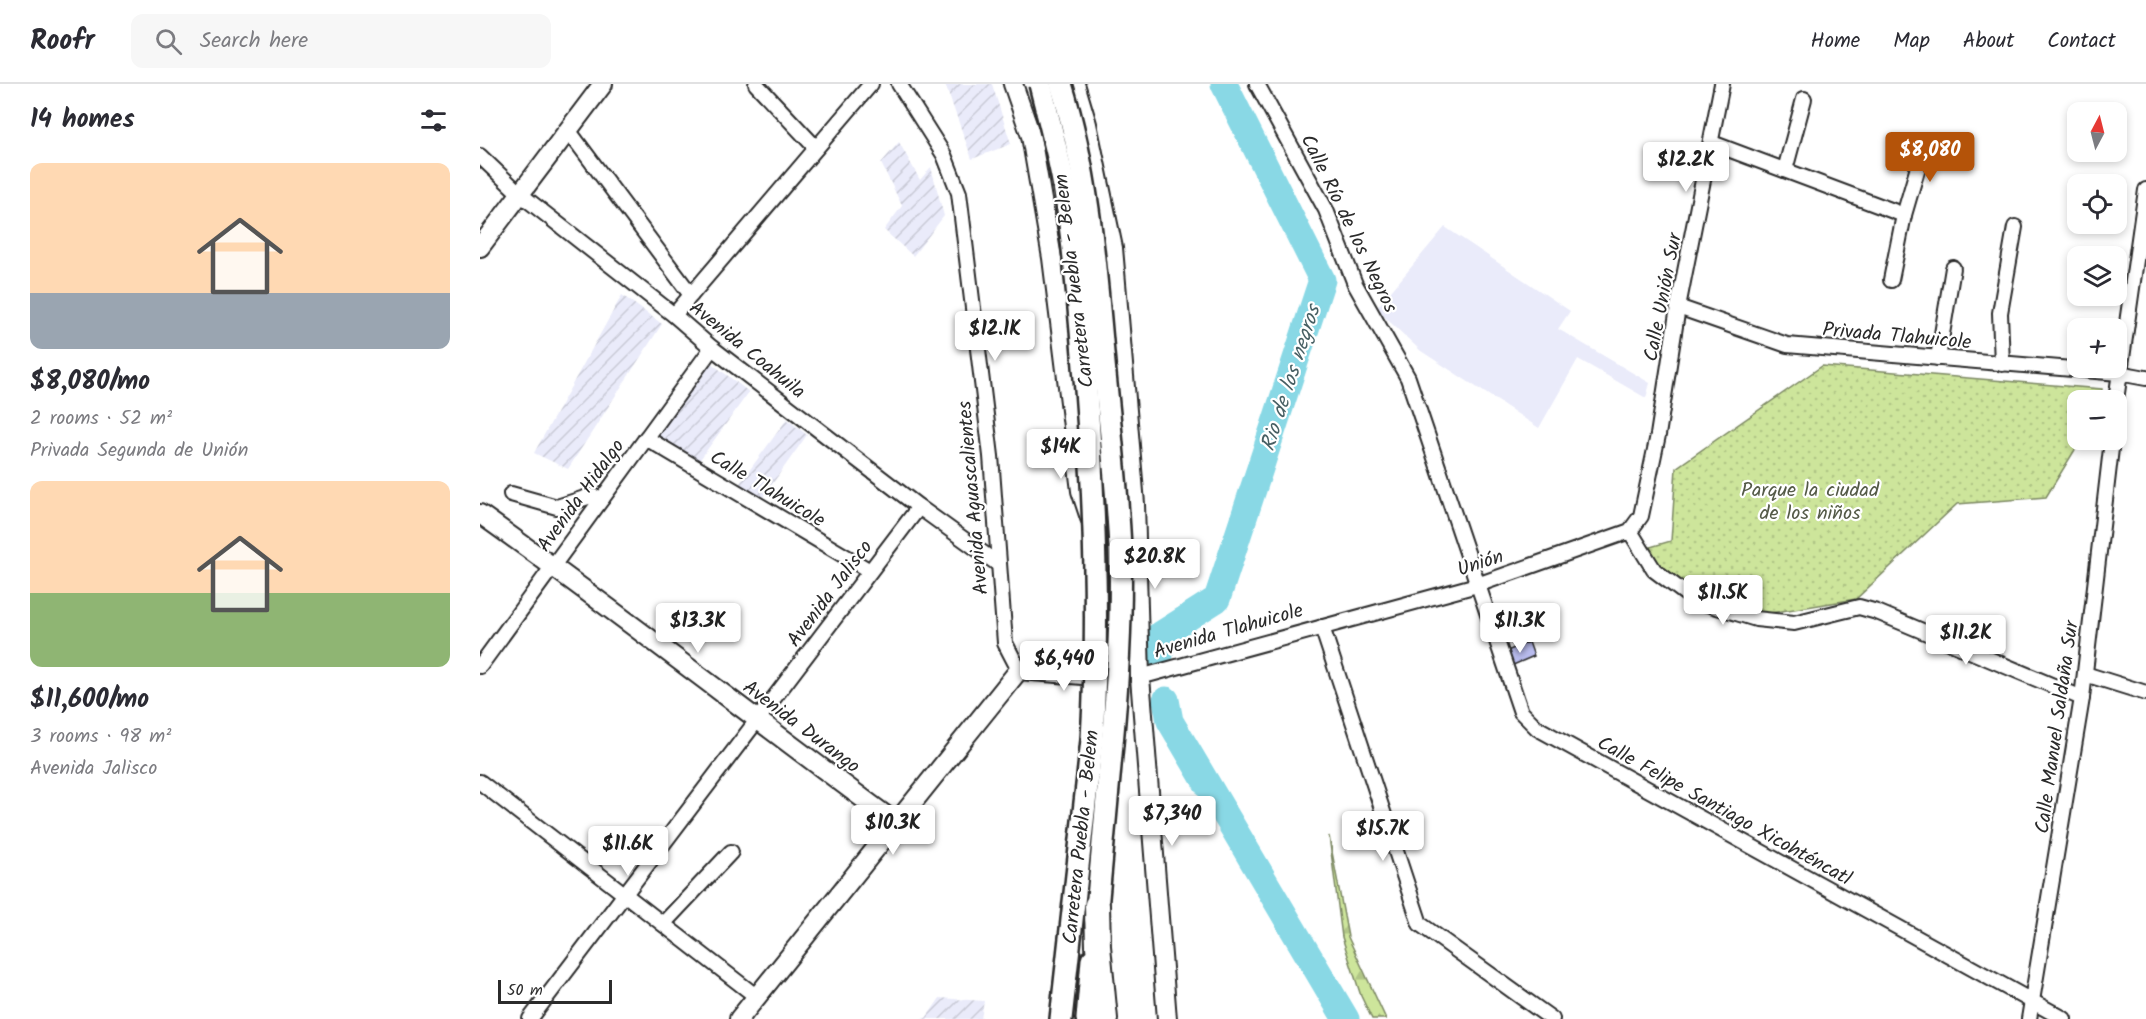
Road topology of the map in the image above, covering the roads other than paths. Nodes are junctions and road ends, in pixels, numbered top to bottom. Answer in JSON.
{"nodes":[{"id":1,"x":603,"y":84,"type":"edge"},
{"id":2,"x":756,"y":84,"type":"edge"},
{"id":3,"x":871,"y":84,"type":"edge"},
{"id":4,"x":899,"y":84,"type":"edge"},
{"id":5,"x":1013,"y":84,"type":"edge"},
{"id":6,"x":1040,"y":84,"type":"edge"},
{"id":7,"x":1061,"y":84,"type":"edge"},
{"id":8,"x":1075,"y":84,"type":"edge"},
{"id":9,"x":1257,"y":84,"type":"edge"},
{"id":10,"x":1722,"y":84,"type":"edge"},
{"id":11,"x":1804,"y":99,"type":"dead end"},
{"id":12,"x":568,"y":130,"type":"junction"},
{"id":13,"x":1712,"y":143,"type":"junction"},
{"id":14,"x":1925,"y":143,"type":"dead end"},
{"id":15,"x":816,"y":148,"type":"junction"},
{"id":16,"x":480,"y":156,"type":"edge"},
{"id":17,"x":1785,"y":170,"type":"junction"},
{"id":18,"x":2146,"y":190,"type":"edge"},
{"id":19,"x":520,"y":194,"type":"junction"},
{"id":20,"x":1904,"y":215,"type":"junction"},
{"id":21,"x":2015,"y":227,"type":"dead end"},
{"id":22,"x":480,"y":246,"type":"edge"},
{"id":23,"x":1953,"y":268,"type":"dead end"},
{"id":24,"x":1891,"y":280,"type":"dead end"},
{"id":25,"x":691,"y":295,"type":"junction"},
{"id":26,"x":1678,"y":307,"type":"junction"},
{"id":27,"x":674,"y":315,"type":"junction"},
{"id":28,"x":2127,"y":324,"type":"edge"},
{"id":29,"x":712,"y":348,"type":"junction"},
{"id":30,"x":1938,"y":358,"type":"junction"},
{"id":31,"x":2002,"y":364,"type":"junction"},
{"id":32,"x":2067,"y":369,"type":"edge"},
{"id":33,"x":2127,"y":374,"type":"edge"},
{"id":34,"x":2146,"y":378,"type":"edge"},
{"id":35,"x":646,"y":438,"type":"junction"},
{"id":36,"x":2111,"y":450,"type":"edge"},
{"id":37,"x":511,"y":494,"type":"dead end"},
{"id":38,"x":602,"y":499,"type":"junction"},
{"id":39,"x":919,"y":507,"type":"junction"},
{"id":40,"x":480,"y":514,"type":"edge"},
{"id":41,"x":1094,"y":531,"type":"junction"},
{"id":42,"x":1629,"y":531,"type":"junction"},
{"id":43,"x":998,"y":564,"type":"junction"},
{"id":44,"x":553,"y":566,"type":"junction"},
{"id":45,"x":870,"y":571,"type":"junction"},
{"id":46,"x":1477,"y":585,"type":"junction"},
{"id":47,"x":1322,"y":627,"type":"junction"},
{"id":48,"x":480,"y":666,"type":"edge"},
{"id":49,"x":1020,"y":670,"type":"junction"},
{"id":50,"x":2085,"y":674,"type":"junction"},
{"id":51,"x":1140,"y":677,"type":"junction"},
{"id":52,"x":2146,"y":693,"type":"edge"},
{"id":53,"x":2082,"y":698,"type":"junction"},
{"id":54,"x":757,"y":720,"type":"junction"},
{"id":55,"x":1102,"y":742,"type":"junction"},
{"id":56,"x":480,"y":782,"type":"edge"},
{"id":57,"x":896,"y":823,"type":"junction"},
{"id":58,"x":731,"y":852,"type":"dead end"},
{"id":59,"x":625,"y":894,"type":"junction"},
{"id":60,"x":1097,"y":905,"type":"junction"},
{"id":61,"x":663,"y":924,"type":"junction"},
{"id":62,"x":757,"y":997,"type":"junction"},
{"id":63,"x":2032,"y":1003,"type":"junction"},
{"id":64,"x":530,"y":1019,"type":"edge"},
{"id":65,"x":739,"y":1019,"type":"edge"},
{"id":66,"x":1061,"y":1019,"type":"edge"},
{"id":67,"x":1087,"y":1019,"type":"edge"},
{"id":68,"x":1105,"y":1019,"type":"edge"},
{"id":69,"x":1167,"y":1019,"type":"edge"},
{"id":70,"x":1552,"y":1019,"type":"edge"},
{"id":71,"x":2030,"y":1019,"type":"edge"},
{"id":72,"x":2064,"y":1019,"type":"edge"}],
"edges":[{"from":1,"to":12,"type":"street"},
{"from":2,"to":15,"type":"street"},
{"from":3,"to":15,"type":"street"},
{"from":4,"to":43,"type":"street","name":"Avenida Aguascalientes"},
{"from":5,"to":41,"type":"street","name":"Carretera Puebla - Belem"},
{"from":6,"to":41,"type":"main road","name":"Carretera Puebla - Belem","bridge":true},
{"from":7,"to":55,"type":"main road","name":"Carretera Puebla - Belem","bridge":true},
{"from":8,"to":51,"type":"street"},
{"from":9,"to":46,"type":"street","name":"Calle Río de los Negros"},
{"from":10,"to":13,"type":"street","name":"Calle Unión Sur"},
{"from":11,"to":17,"type":"street"},
{"from":12,"to":19,"type":"street"},
{"from":12,"to":25,"type":"street"},
{"from":13,"to":17,"type":"street"},
{"from":13,"to":26,"type":"street","name":"Calle Unión Sur"},
{"from":14,"to":20,"type":"street"},
{"from":15,"to":25,"type":"street"},
{"from":16,"to":19,"type":"street","name":"Avenida Coahuila"},
{"from":17,"to":20,"type":"street"},
{"from":18,"to":28,"type":"street"},
{"from":19,"to":22,"type":"street"},
{"from":19,"to":27,"type":"street","name":"Avenida Coahuila"},
{"from":20,"to":24,"type":"street"},
{"from":21,"to":31,"type":"street"},
{"from":23,"to":30,"type":"street"},
{"from":25,"to":27,"type":"street"},
{"from":26,"to":30,"type":"street","name":"Privada Tlahuicole"},
{"from":26,"to":42,"type":"street","name":"Calle Unión Sur"},
{"from":27,"to":29,"type":"street","name":"Avenida Coahuila"},
{"from":29,"to":35,"type":"street","name":"Avenida Hidalgo"},
{"from":29,"to":39,"type":"street","name":"Avenida Coahuila"},
{"from":30,"to":31,"type":"street","name":"Privada Tlahuicole"},
{"from":31,"to":32,"type":"street","name":"Privada Tlahuicole"},
{"from":33,"to":34,"type":"street"},
{"from":35,"to":38,"type":"street","name":"Avenida Hidalgo"},
{"from":35,"to":45,"type":"street","name":"Calle Tlahuicole"},
{"from":36,"to":50,"type":"street","name":"Calle Manuel Saldaña Sur"},
{"from":37,"to":38,"type":"street"},
{"from":38,"to":44,"type":"street","name":"Avenida Hidalgo"},
{"from":39,"to":43,"type":"street","name":"Avenida Coahuila"},
{"from":39,"to":45,"type":"street","name":"Avenida Jalisco"},
{"from":40,"to":44,"type":"street","name":"Avenida Durango"},
{"from":41,"to":55,"type":"main road","name":"Carretera Puebla - Belem","bridge":true},
{"from":42,"to":46,"type":"street","name":"Unión"},
{"from":42,"to":53,"type":"street"},
{"from":43,"to":49,"type":"street","name":"Avenida Aguascalientes"},
{"from":44,"to":48,"type":"street","name":"Avenida Hidalgo"},
{"from":44,"to":54,"type":"street","name":"Avenida Durango"},
{"from":45,"to":54,"type":"street","name":"Avenida Jalisco"},
{"from":46,"to":47,"type":"street","name":"Unión"},
{"from":46,"to":63,"type":"street","name":"Calle Felipe Santiago Xicohténcatl"},
{"from":47,"to":51,"type":"street","name":"Avenida Tlahuicole"},
{"from":47,"to":70,"type":"street"},
{"from":49,"to":51,"type":"street","name":"Avenida Tlahuicole"},
{"from":49,"to":57,"type":"street"},
{"from":50,"to":52,"type":"street"},
{"from":50,"to":53,"type":"street","name":"Calle Manuel Saldaña Sur"},
{"from":51,"to":69,"type":"street"},
{"from":53,"to":63,"type":"street","name":"Calle Manuel Saldaña Sur"},
{"from":54,"to":57,"type":"street","name":"Avenida Durango"},
{"from":54,"to":59,"type":"street","name":"Avenida Jalisco"},
{"from":55,"to":60,"type":"main road","name":"Carretera Puebla - Belem"},
{"from":55,"to":66,"type":"main road","name":"Carretera Puebla - Belem"},
{"from":56,"to":59,"type":"street"},
{"from":57,"to":62,"type":"street"},
{"from":58,"to":61,"type":"street"},
{"from":59,"to":61,"type":"street"},
{"from":59,"to":64,"type":"street","name":"Avenida Jalisco"},
{"from":60,"to":67,"type":"main road","name":"Carretera Puebla - Belem"},
{"from":60,"to":68,"type":"highway"},
{"from":61,"to":62,"type":"street"},
{"from":62,"to":65,"type":"street"},
{"from":63,"to":71,"type":"street","name":"Calle Manuel Saldaña Sur"},
{"from":63,"to":72,"type":"street","name":"Calle Felipe Santiago Xicohténcatl"}]}
